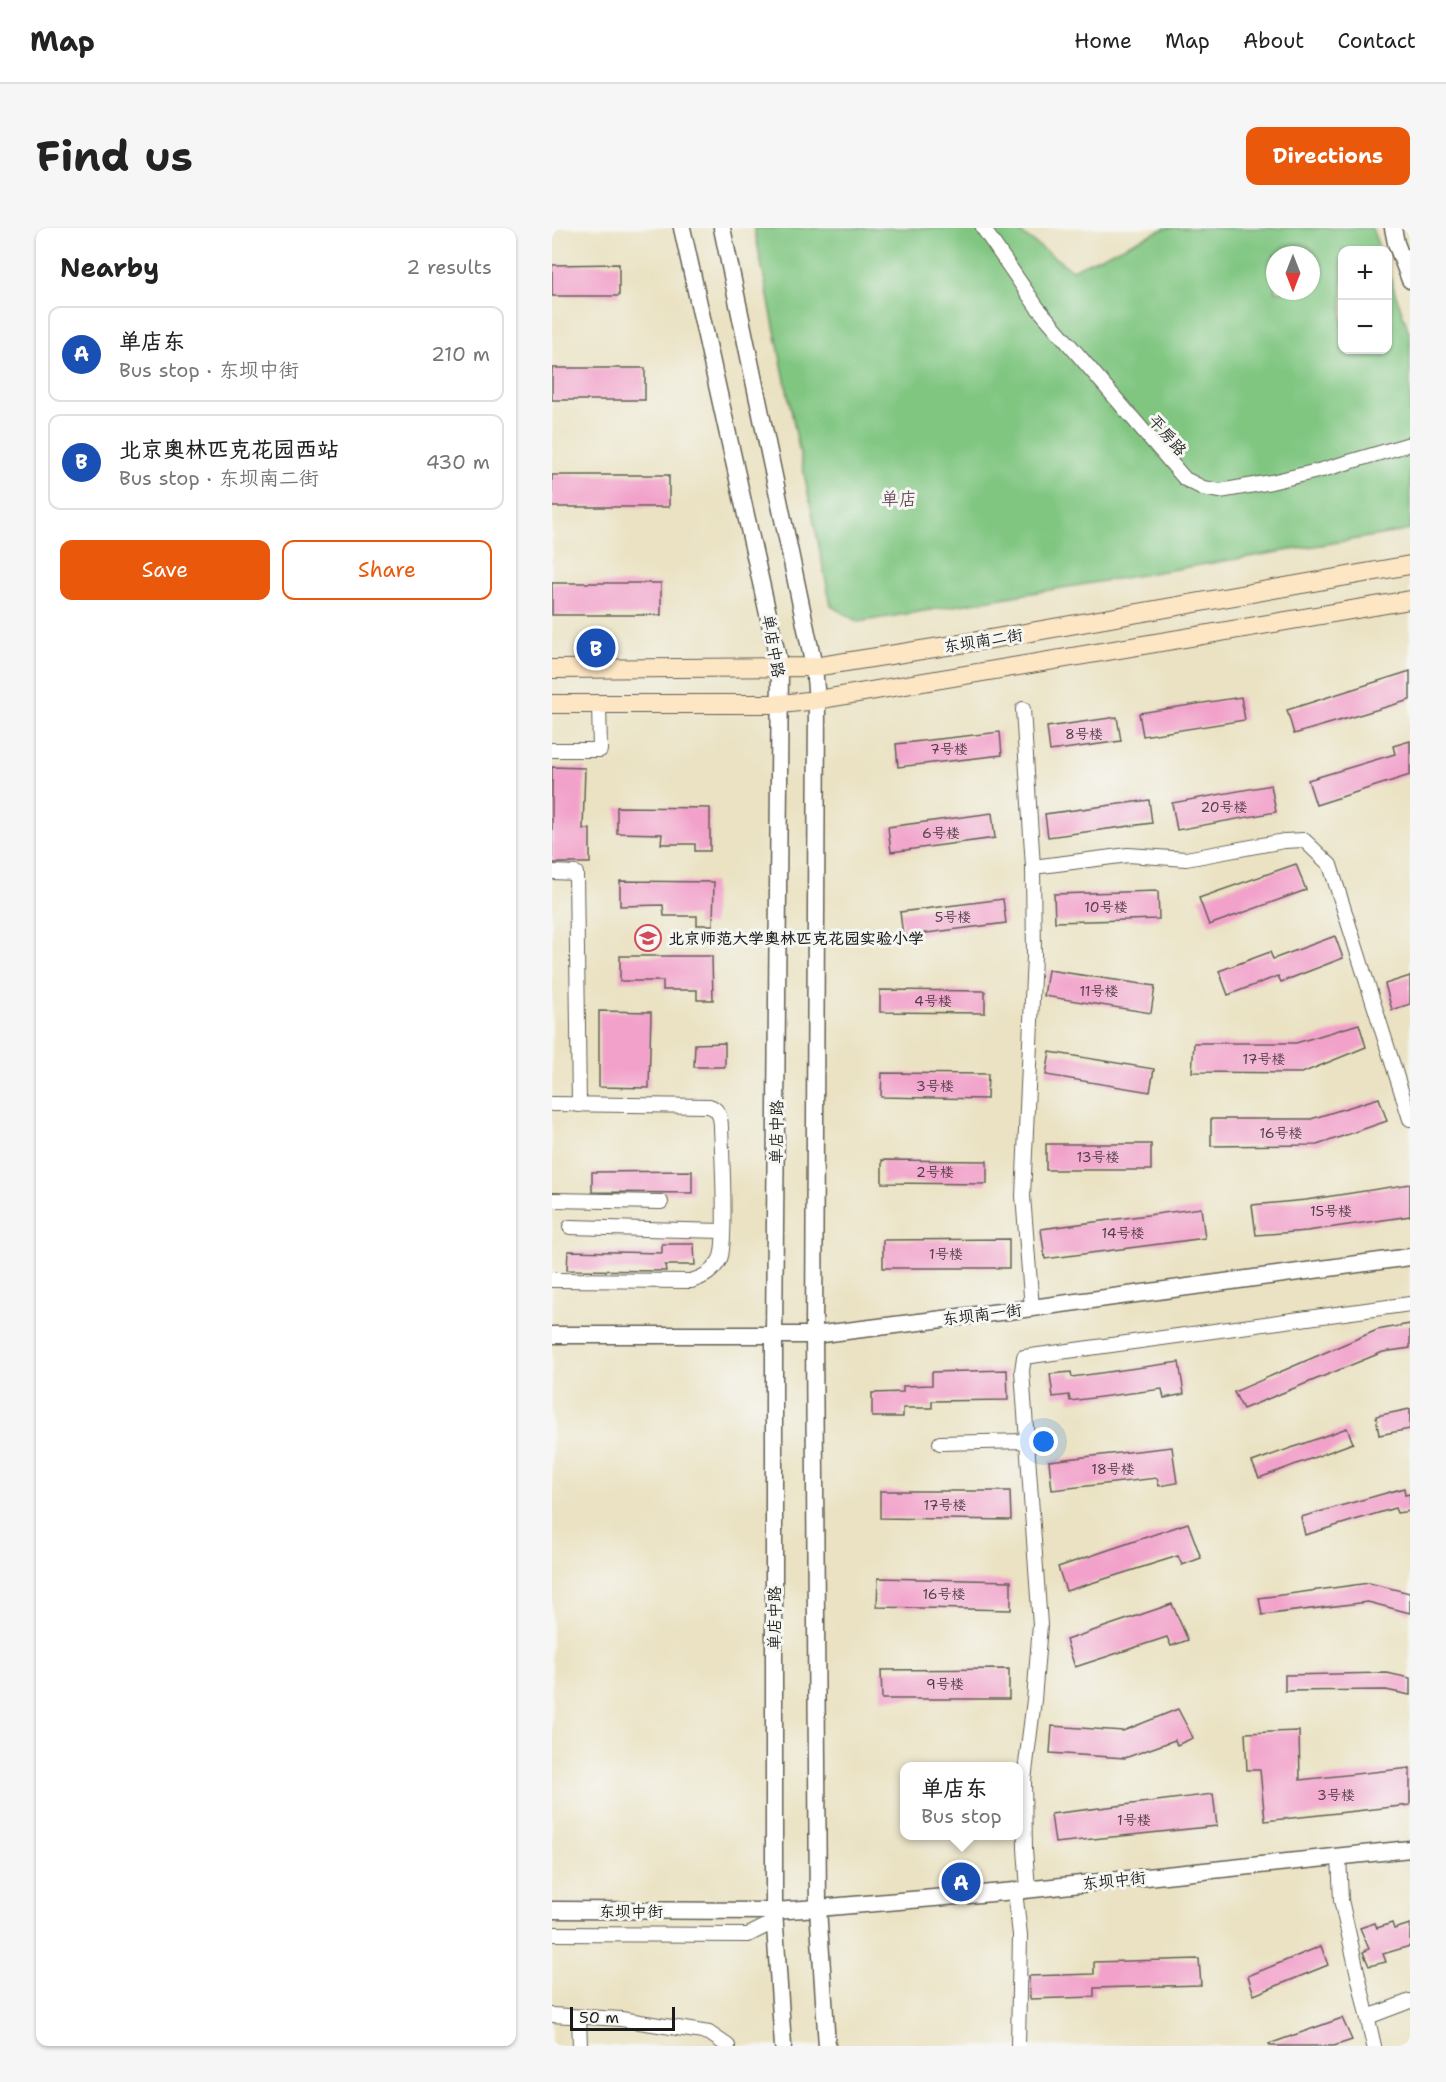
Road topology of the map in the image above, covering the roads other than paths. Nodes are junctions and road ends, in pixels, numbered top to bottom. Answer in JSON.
{"nodes":[{"id":1,"x":682,"y":228,"type":"edge"},
{"id":2,"x":722,"y":228,"type":"edge"},
{"id":3,"x":983,"y":228,"type":"edge"},
{"id":4,"x":1393,"y":228,"type":"edge"},
{"id":5,"x":1410,"y":280,"type":"edge"},
{"id":6,"x":1410,"y":444,"type":"edge"},
{"id":7,"x":1410,"y":565,"type":"edge"},
{"id":8,"x":1410,"y":600,"type":"edge"},
{"id":9,"x":814,"y":667,"type":"junction"},
{"id":10,"x":780,"y":668,"type":"junction"},
{"id":11,"x":552,"y":669,"type":"edge"},
{"id":12,"x":817,"y":700,"type":"junction"},
{"id":13,"x":552,"y":704,"type":"edge"},
{"id":14,"x":599,"y":704,"type":"junction"},
{"id":15,"x":781,"y":704,"type":"junction"},
{"id":16,"x":1023,"y":709,"type":"dead end"},
{"id":17,"x":552,"y":750,"type":"edge"},
{"id":18,"x":1033,"y":867,"type":"junction"},
{"id":19,"x":552,"y":872,"type":"edge"},
{"id":20,"x":552,"y":1104,"type":"edge"},
{"id":21,"x":579,"y":1105,"type":"junction"},
{"id":22,"x":1410,"y":1119,"type":"edge"},
{"id":23,"x":552,"y":1200,"type":"edge"},
{"id":24,"x":661,"y":1202,"type":"dead end"},
{"id":25,"x":570,"y":1227,"type":"dead end"},
{"id":26,"x":722,"y":1231,"type":"junction"},
{"id":27,"x":1410,"y":1257,"type":"edge"},
{"id":28,"x":552,"y":1280,"type":"edge"},
{"id":29,"x":1410,"y":1304,"type":"edge"},
{"id":30,"x":1032,"y":1308,"type":"junction"},
{"id":31,"x":552,"y":1335,"type":"edge"},
{"id":32,"x":774,"y":1335,"type":"junction"},
{"id":33,"x":814,"y":1335,"type":"junction"},
{"id":34,"x":1027,"y":1441,"type":"junction"},
{"id":35,"x":940,"y":1443,"type":"dead end"},
{"id":36,"x":1410,"y":1849,"type":"edge"},
{"id":37,"x":1339,"y":1856,"type":"junction"},
{"id":38,"x":1022,"y":1890,"type":"junction"},
{"id":39,"x":818,"y":1908,"type":"junction"},
{"id":40,"x":552,"y":1910,"type":"edge"},
{"id":41,"x":774,"y":1916,"type":"junction"},
{"id":42,"x":552,"y":1921,"type":"edge"},
{"id":43,"x":552,"y":1934,"type":"edge"},
{"id":44,"x":1410,"y":2001,"type":"edge"},
{"id":45,"x":552,"y":2015,"type":"edge"},
{"id":46,"x":579,"y":2017,"type":"junction"},
{"id":47,"x":1368,"y":2017,"type":"junction"},
{"id":48,"x":580,"y":2046,"type":"edge"},
{"id":49,"x":728,"y":2046,"type":"edge"},
{"id":50,"x":783,"y":2046,"type":"edge"},
{"id":51,"x":827,"y":2046,"type":"edge"},
{"id":52,"x":1018,"y":2046,"type":"edge"},
{"id":53,"x":1374,"y":2046,"type":"edge"}],
"edges":[{"from":1,"to":10,"type":"street","name":"单店中路"},
{"from":2,"to":9,"type":"street","name":"单店中路"},
{"from":3,"to":6,"type":"street","name":"平房路"},
{"from":4,"to":5,"type":"street"},
{"from":7,"to":9,"type":"main road","name":"东坝南二街"},
{"from":8,"to":12,"type":"main road","name":"东坝南二街"},
{"from":9,"to":10,"type":"main road","name":"东坝南二街"},
{"from":9,"to":12,"type":"street","name":"单店中路"},
{"from":10,"to":11,"type":"main road","name":"东坝南二街"},
{"from":10,"to":15,"type":"street","name":"单店中路"},
{"from":12,"to":15,"type":"main road","name":"东坝南二街"},
{"from":12,"to":33,"type":"street","name":"单店中路"},
{"from":13,"to":14,"type":"main road","name":"东坝南二街"},
{"from":14,"to":15,"type":"main road","name":"东坝南二街"},
{"from":14,"to":17,"type":"street"},
{"from":15,"to":32,"type":"street","name":"单店中路"},
{"from":16,"to":18,"type":"street"},
{"from":18,"to":22,"type":"street"},
{"from":18,"to":30,"type":"street"},
{"from":19,"to":21,"type":"street"},
{"from":20,"to":21,"type":"street"},
{"from":21,"to":26,"type":"street"},
{"from":23,"to":24,"type":"street"},
{"from":25,"to":26,"type":"street"},
{"from":26,"to":28,"type":"street"},
{"from":27,"to":30,"type":"street","name":"东坝南一街"},
{"from":29,"to":34,"type":"street"},
{"from":30,"to":33,"type":"street","name":"东坝南一街"},
{"from":31,"to":32,"type":"street","name":"东坝南一街"},
{"from":32,"to":33,"type":"street","name":"东坝南一街"},
{"from":32,"to":41,"type":"street","name":"单店中路"},
{"from":33,"to":39,"type":"street","name":"单店中路"},
{"from":34,"to":35,"type":"street"},
{"from":34,"to":38,"type":"street"},
{"from":36,"to":37,"type":"street","name":"东坝中街"},
{"from":37,"to":38,"type":"street","name":"东坝中街"},
{"from":37,"to":47,"type":"street"},
{"from":38,"to":39,"type":"street","name":"东坝中街"},
{"from":38,"to":52,"type":"street"},
{"from":39,"to":41,"type":"street","name":"东坝中街"},
{"from":39,"to":51,"type":"street","name":"单店中路"},
{"from":40,"to":41,"type":"street","name":"东坝中街"},
{"from":41,"to":42,"type":"street","name":"东坝中街"},
{"from":41,"to":43,"type":"street","name":"东坝中街"},
{"from":41,"to":50,"type":"street","name":"单店中路"},
{"from":44,"to":47,"type":"street"},
{"from":45,"to":46,"type":"street"},
{"from":46,"to":48,"type":"street"},
{"from":46,"to":49,"type":"street"},
{"from":47,"to":53,"type":"street"}]}
